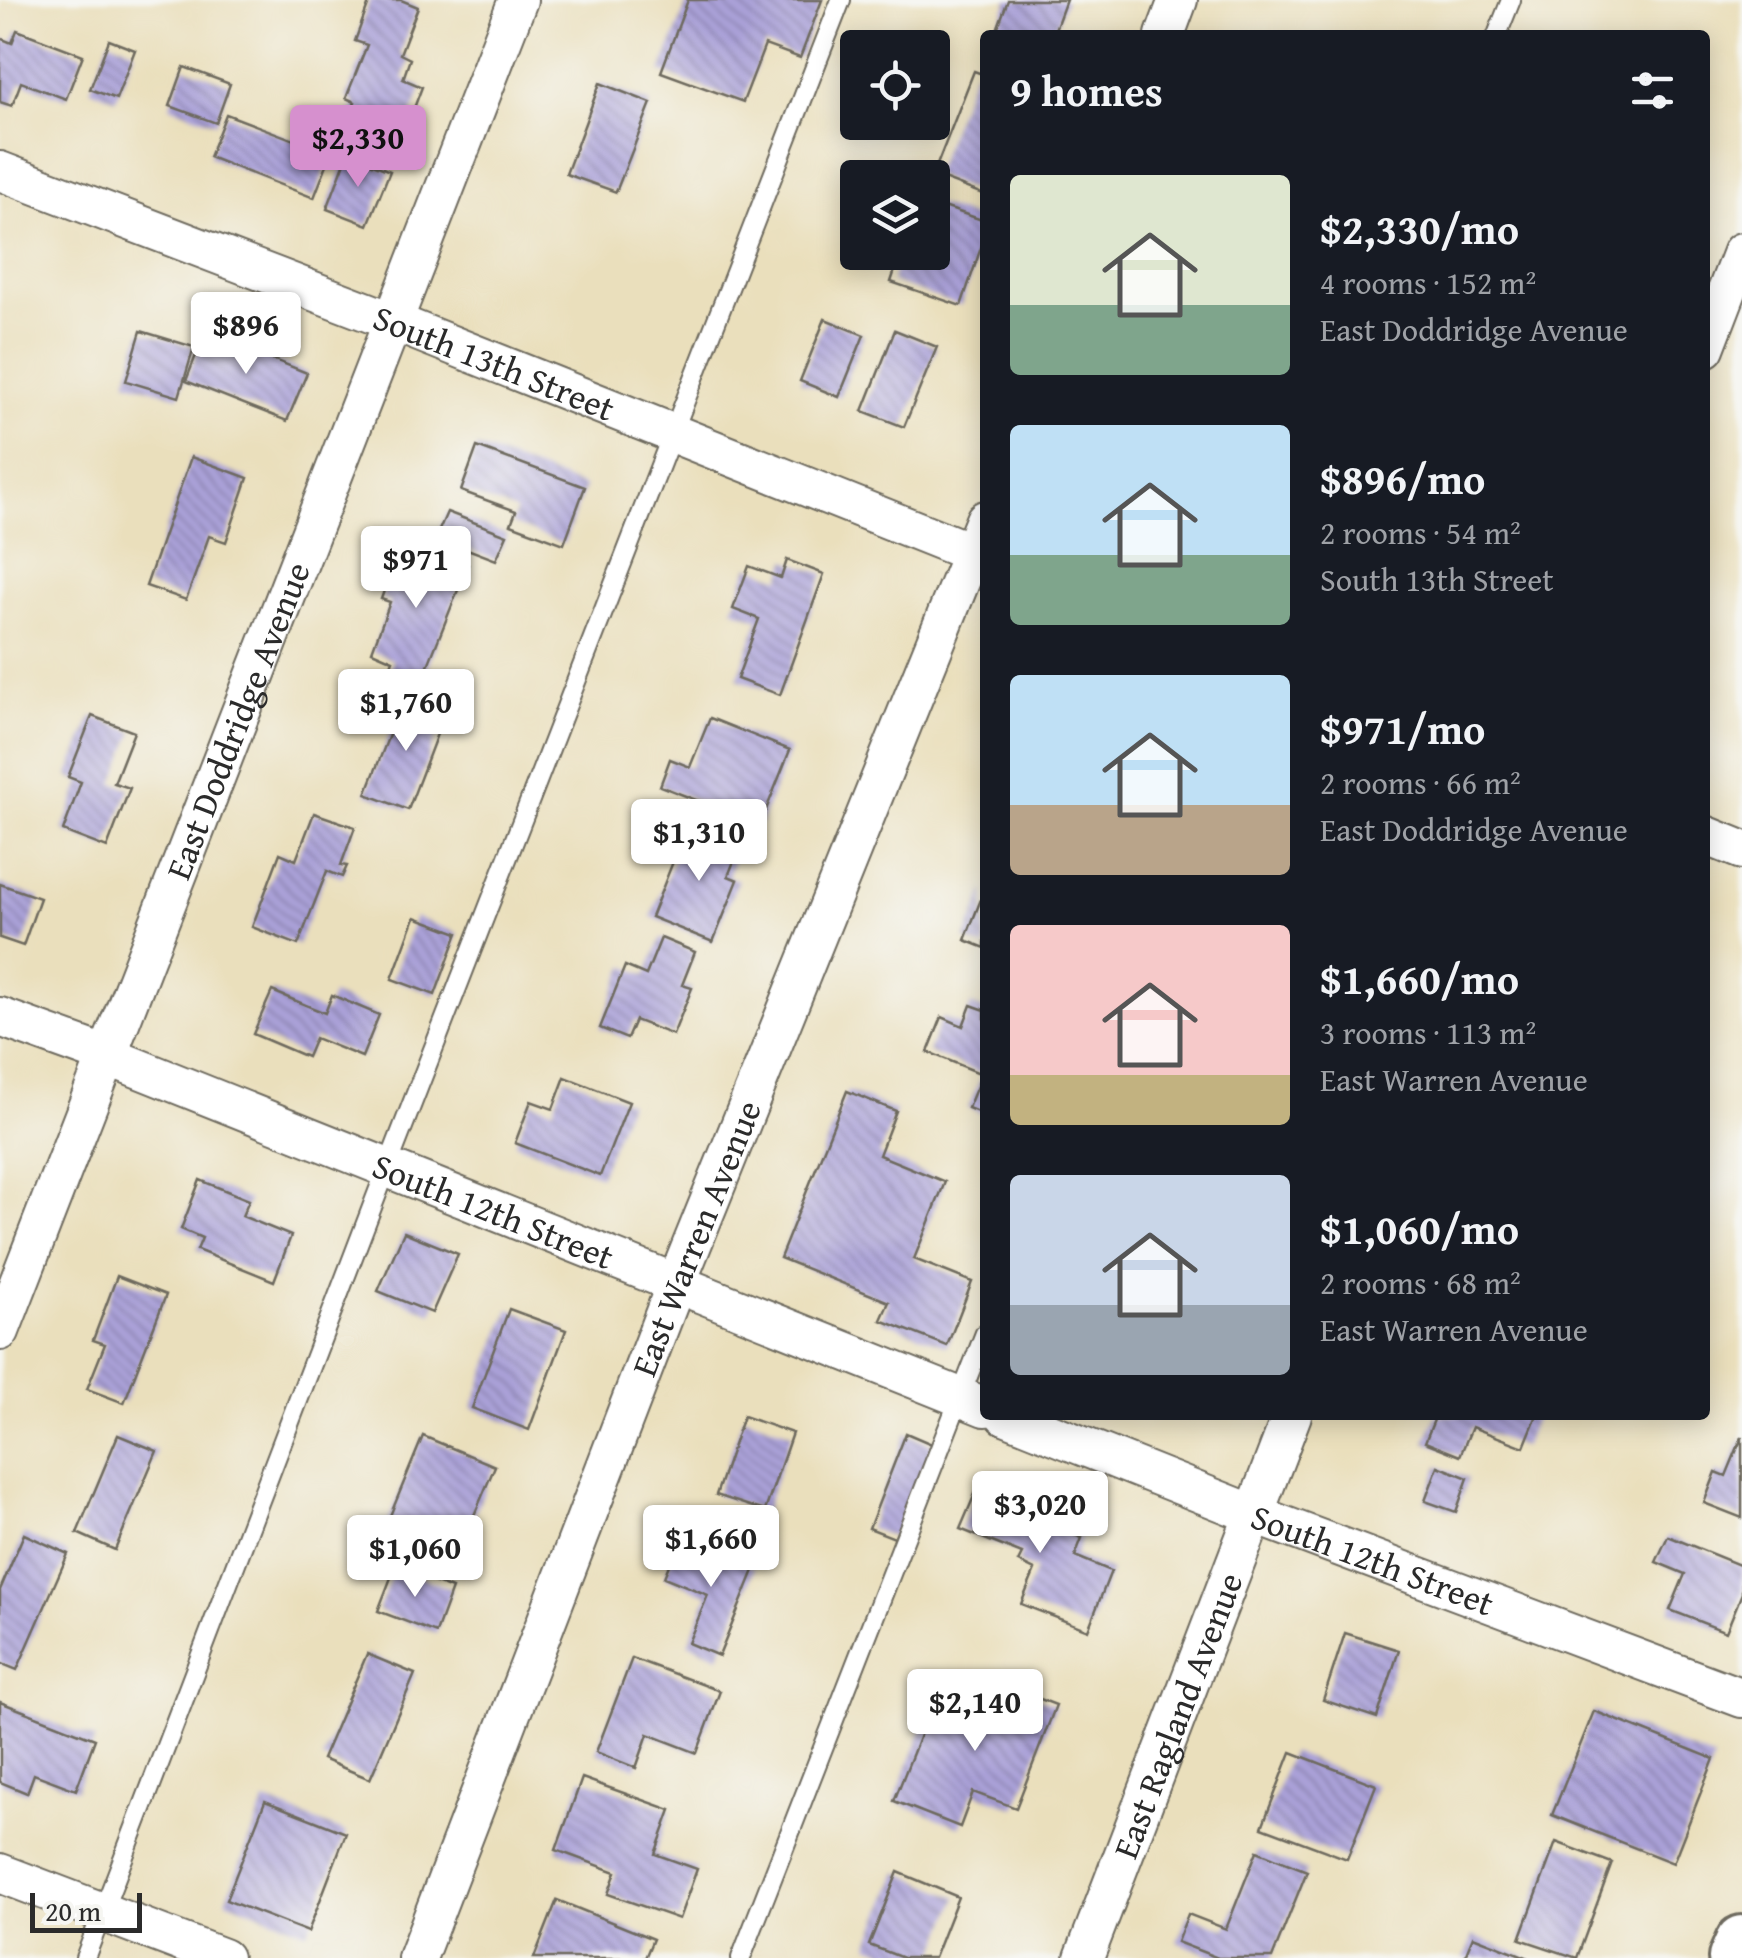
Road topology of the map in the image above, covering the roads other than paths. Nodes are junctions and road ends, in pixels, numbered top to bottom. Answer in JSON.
{"nodes":[{"id":1,"x":518,"y":0,"type":"edge"},
{"id":2,"x":841,"y":0,"type":"edge"},
{"id":3,"x":1178,"y":0,"type":"edge"},
{"id":4,"x":1510,"y":0,"type":"edge"},
{"id":5,"x":1167,"y":30,"type":"edge"},
{"id":6,"x":1499,"y":30,"type":"edge"},
{"id":7,"x":0,"y":171,"type":"edge"},
{"id":8,"x":1742,"y":252,"type":"edge"},
{"id":9,"x":394,"y":322,"type":"junction"},
{"id":10,"x":1710,"y":335,"type":"edge"},
{"id":11,"x":674,"y":434,"type":"junction"},
{"id":12,"x":980,"y":544,"type":"edge"},
{"id":13,"x":980,"y":546,"type":"edge"},
{"id":14,"x":1710,"y":837,"type":"edge"},
{"id":15,"x":1742,"y":850,"type":"edge"},
{"id":16,"x":0,"y":1016,"type":"edge"},
{"id":17,"x":106,"y":1056,"type":"junction"},
{"id":18,"x":386,"y":1168,"type":"junction"},
{"id":19,"x":676,"y":1284,"type":"junction"},
{"id":20,"x":0,"y":1331,"type":"edge"},
{"id":21,"x":980,"y":1360,"type":"edge"},
{"id":22,"x":972,"y":1402,"type":"edge"},
{"id":23,"x":1018,"y":1420,"type":"edge"},
{"id":24,"x":1290,"y":1420,"type":"edge"},
{"id":25,"x":1253,"y":1514,"type":"junction"},
{"id":26,"x":1742,"y":1698,"type":"edge"},
{"id":27,"x":0,"y":1873,"type":"edge"},
{"id":28,"x":103,"y":1912,"type":"junction"},
{"id":29,"x":1742,"y":1942,"type":"edge"},
{"id":30,"x":86,"y":1958,"type":"edge"},
{"id":31,"x":222,"y":1958,"type":"edge"},
{"id":32,"x":417,"y":1958,"type":"edge"},
{"id":33,"x":742,"y":1958,"type":"edge"},
{"id":34,"x":1084,"y":1958,"type":"edge"},
{"id":35,"x":1736,"y":1958,"type":"edge"}],
"edges":[{"from":1,"to":9,"type":"street","name":"East Doddridge Avenue"},
{"from":2,"to":11,"type":"lane"},
{"from":3,"to":5,"type":"street"},
{"from":4,"to":6,"type":"lane"},
{"from":7,"to":9,"type":"street","name":"South 13th Street"},
{"from":8,"to":10,"type":"street"},
{"from":9,"to":11,"type":"street","name":"South 13th Street"},
{"from":9,"to":17,"type":"street","name":"East Doddridge Avenue"},
{"from":11,"to":12,"type":"street","name":"South 13th Street"},
{"from":11,"to":18,"type":"lane"},
{"from":13,"to":19,"type":"street","name":"East Warren Avenue"},
{"from":14,"to":15,"type":"street"},
{"from":16,"to":17,"type":"street","name":"South 12th Street"},
{"from":17,"to":18,"type":"street","name":"South 12th Street"},
{"from":17,"to":20,"type":"street","name":"East Doddridge Avenue"},
{"from":18,"to":19,"type":"street","name":"South 12th Street"},
{"from":18,"to":28,"type":"lane"},
{"from":19,"to":22,"type":"street","name":"South 12th Street"},
{"from":19,"to":32,"type":"street","name":"East Warren Avenue"},
{"from":21,"to":22,"type":"lane"},
{"from":22,"to":33,"type":"lane"},
{"from":23,"to":25,"type":"street","name":"South 12th Street"},
{"from":24,"to":25,"type":"street","name":"East Ragland Avenue"},
{"from":25,"to":26,"type":"street","name":"South 12th Street"},
{"from":25,"to":34,"type":"street","name":"East Ragland Avenue"},
{"from":27,"to":28,"type":"street"},
{"from":28,"to":30,"type":"lane"},
{"from":28,"to":31,"type":"street"},
{"from":29,"to":35,"type":"street"}]}
